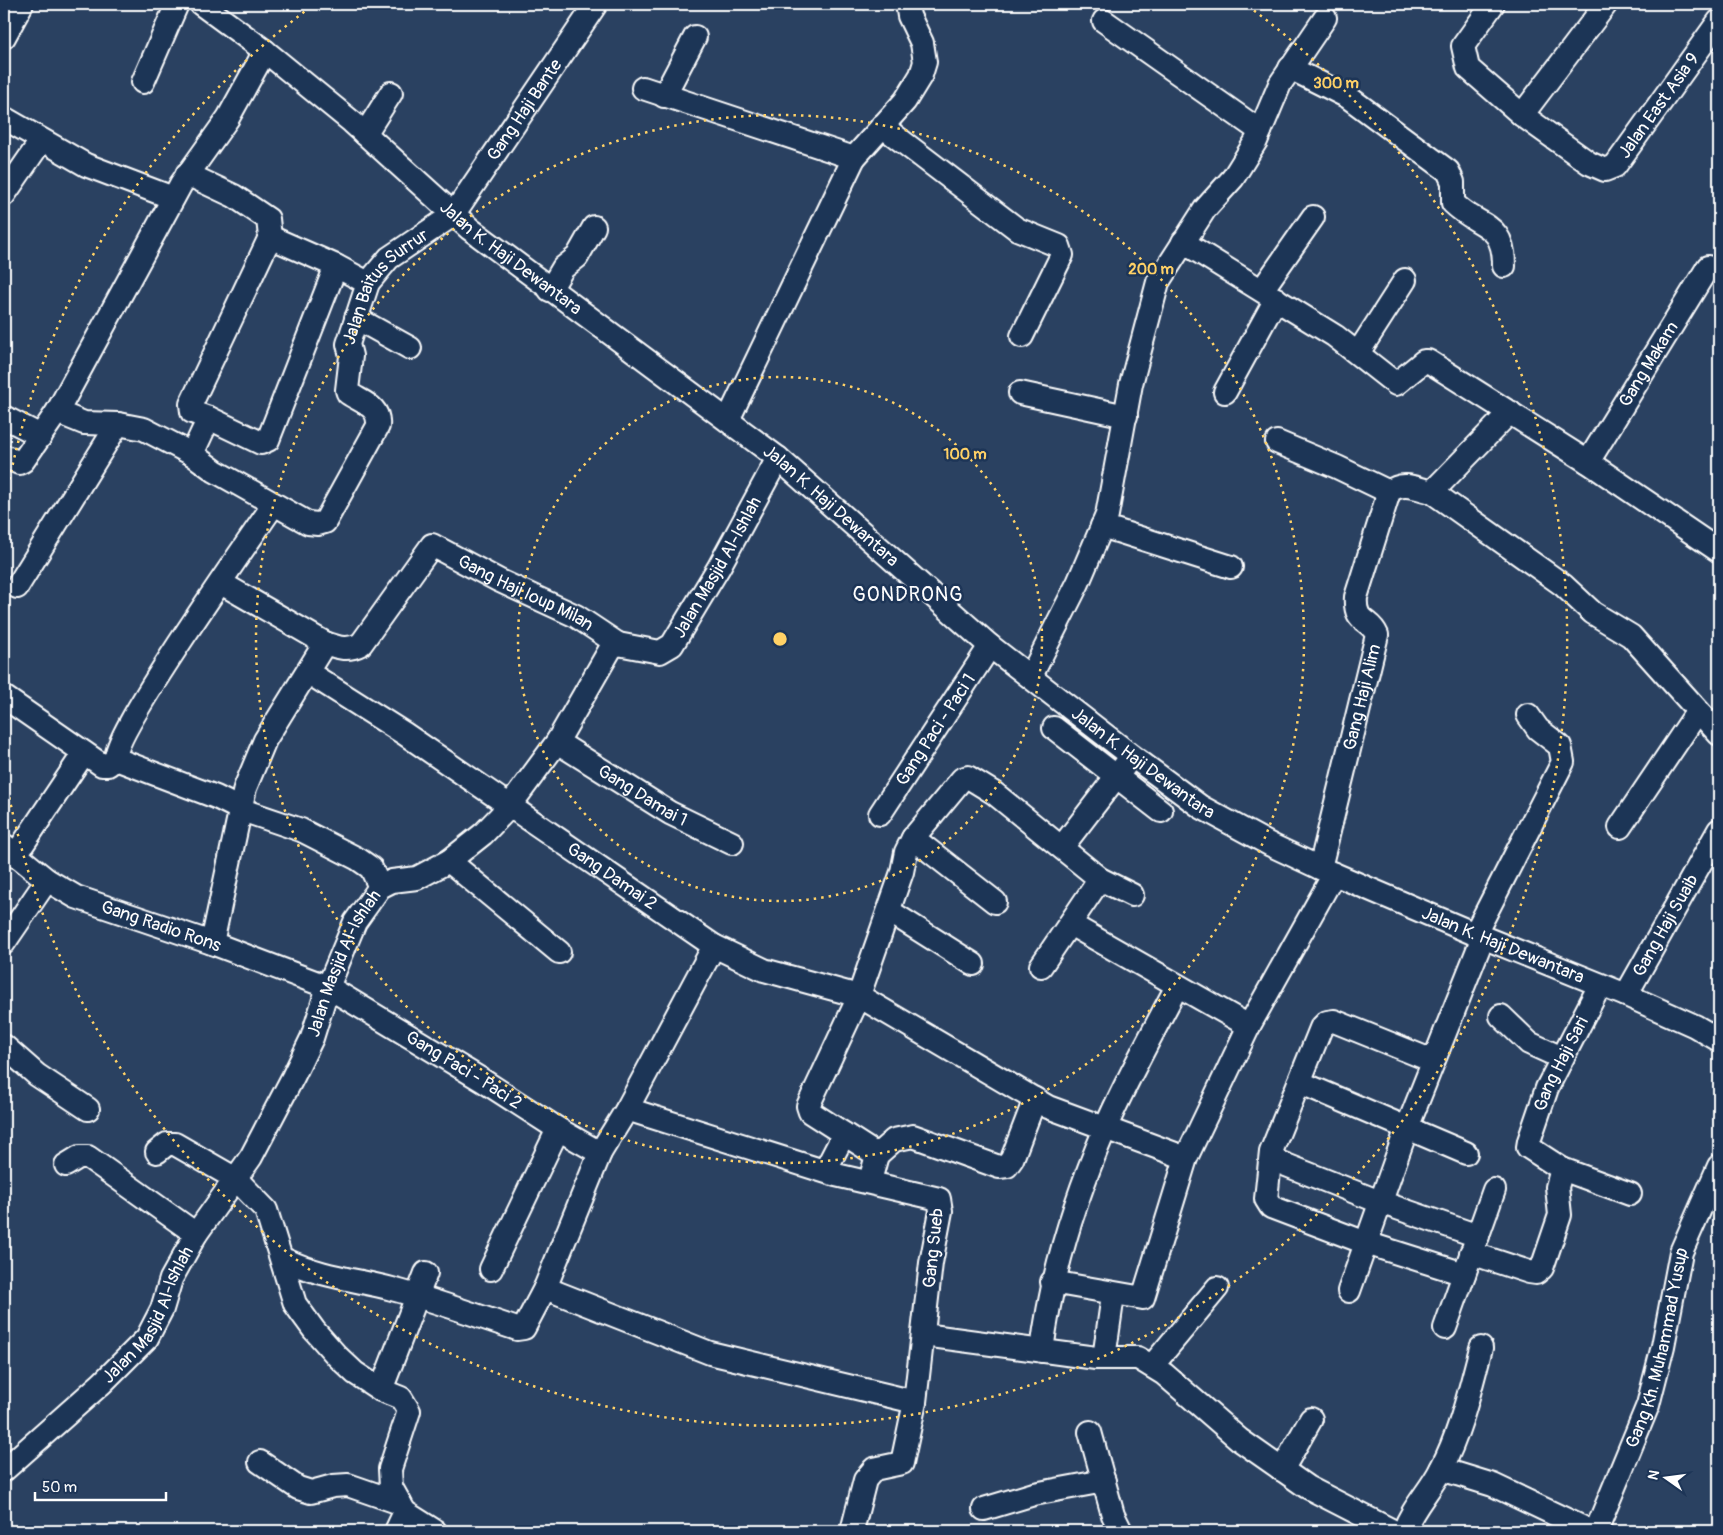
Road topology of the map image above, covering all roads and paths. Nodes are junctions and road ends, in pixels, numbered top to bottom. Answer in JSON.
{"nodes":[{"id":1,"x":22,"y":4,"type":"edge"},
{"id":2,"x":177,"y":4,"type":"edge"},
{"id":3,"x":201,"y":4,"type":"edge"},
{"id":4,"x":596,"y":4,"type":"edge"},
{"id":5,"x":908,"y":4,"type":"edge"},
{"id":6,"x":1493,"y":4,"type":"edge"},
{"id":7,"x":1606,"y":4,"type":"edge"},
{"id":8,"x":228,"y":12,"type":"edge"},
{"id":9,"x":1325,"y":18,"type":"dead end"},
{"id":10,"x":1104,"y":21,"type":"dead end"},
{"id":11,"x":1719,"y":21,"type":"edge"},
{"id":12,"x":4,"y":37,"type":"edge"},
{"id":13,"x":695,"y":37,"type":"dead end"},
{"id":14,"x":265,"y":51,"type":"junction"},
{"id":15,"x":1290,"y":68,"type":"junction"},
{"id":16,"x":143,"y":82,"type":"dead end"},
{"id":17,"x":643,"y":88,"type":"dead end"},
{"id":18,"x":390,"y":92,"type":"dead end"},
{"id":19,"x":664,"y":96,"type":"junction"},
{"id":20,"x":1522,"y":115,"type":"junction"},
{"id":21,"x":4,"y":118,"type":"edge"},
{"id":22,"x":882,"y":126,"type":"junction"},
{"id":23,"x":1260,"y":131,"type":"junction"},
{"id":24,"x":366,"y":134,"type":"junction"},
{"id":25,"x":41,"y":141,"type":"junction"},
{"id":26,"x":854,"y":158,"type":"junction"},
{"id":27,"x":187,"y":174,"type":"junction"},
{"id":28,"x":4,"y":195,"type":"edge"},
{"id":29,"x":173,"y":198,"type":"junction"},
{"id":30,"x":453,"y":215,"type":"junction"},
{"id":31,"x":1313,"y":217,"type":"dead end"},
{"id":32,"x":594,"y":227,"type":"dead end"},
{"id":33,"x":270,"y":237,"type":"junction"},
{"id":34,"x":1183,"y":242,"type":"junction"},
{"id":35,"x":336,"y":266,"type":"junction"},
{"id":36,"x":1504,"y":266,"type":"dead end"},
{"id":37,"x":1708,"y":267,"type":"dead end"},
{"id":38,"x":1405,"y":280,"type":"dead end"},
{"id":39,"x":368,"y":283,"type":"junction"},
{"id":40,"x":550,"y":290,"type":"junction"},
{"id":41,"x":1269,"y":295,"type":"junction"},
{"id":42,"x":356,"y":318,"type":"junction"},
{"id":43,"x":1022,"y":336,"type":"dead end"},
{"id":44,"x":410,"y":348,"type":"dead end"},
{"id":45,"x":1358,"y":353,"type":"junction"},
{"id":46,"x":1225,"y":392,"type":"dead end"},
{"id":47,"x":1020,"y":393,"type":"dead end"},
{"id":48,"x":57,"y":412,"type":"junction"},
{"id":49,"x":1510,"y":412,"type":"junction"},
{"id":50,"x":1126,"y":416,"type":"junction"},
{"id":51,"x":4,"y":417,"type":"edge"},
{"id":52,"x":210,"y":418,"type":"junction"},
{"id":53,"x":728,"y":420,"type":"junction"},
{"id":54,"x":118,"y":424,"type":"junction"},
{"id":55,"x":41,"y":436,"type":"junction"},
{"id":56,"x":1277,"y":442,"type":"dead end"},
{"id":57,"x":192,"y":454,"type":"junction"},
{"id":58,"x":4,"y":456,"type":"edge"},
{"id":59,"x":778,"y":458,"type":"junction"},
{"id":60,"x":1588,"y":462,"type":"junction"},
{"id":61,"x":1389,"y":492,"type":"junction"},
{"id":62,"x":1432,"y":492,"type":"junction"},
{"id":63,"x":274,"y":504,"type":"junction"},
{"id":64,"x":1102,"y":526,"type":"junction"},
{"id":65,"x":1719,"y":551,"type":"edge"},
{"id":66,"x":1231,"y":568,"type":"dead end"},
{"id":67,"x":221,"y":583,"type":"junction"},
{"id":68,"x":17,"y":587,"type":"dead end"},
{"id":69,"x":326,"y":644,"type":"junction"},
{"id":70,"x":618,"y":644,"type":"junction"},
{"id":71,"x":990,"y":646,"type":"junction"},
{"id":72,"x":309,"y":673,"type":"junction"},
{"id":73,"x":1031,"y":676,"type":"junction"},
{"id":74,"x":4,"y":697,"type":"edge"},
{"id":75,"x":1698,"y":711,"type":"junction"},
{"id":76,"x":1528,"y":715,"type":"dead end"},
{"id":77,"x":1054,"y":728,"type":"dead end"},
{"id":78,"x":1719,"y":734,"type":"edge"},
{"id":79,"x":557,"y":742,"type":"junction"},
{"id":80,"x":84,"y":753,"type":"junction"},
{"id":81,"x":1132,"y":756,"type":"junction"},
{"id":82,"x":116,"y":759,"type":"junction"},
{"id":83,"x":1116,"y":776,"type":"junction"},
{"id":84,"x":509,"y":807,"type":"junction"},
{"id":85,"x":242,"y":810,"type":"junction"},
{"id":86,"x":1161,"y":811,"type":"dead end"},
{"id":87,"x":880,"y":814,"type":"dead end"},
{"id":88,"x":1620,"y":828,"type":"dead end"},
{"id":89,"x":1719,"y":830,"type":"edge"},
{"id":90,"x":913,"y":838,"type":"junction"},
{"id":91,"x":732,"y":843,"type":"dead end"},
{"id":92,"x":1062,"y":847,"type":"junction"},
{"id":93,"x":9,"y":851,"type":"edge"},
{"id":94,"x":448,"y":861,"type":"junction"},
{"id":95,"x":1327,"y":871,"type":"junction"},
{"id":96,"x":1100,"y":879,"type":"junction"},
{"id":97,"x":47,"y":880,"type":"junction"},
{"id":98,"x":380,"y":887,"type":"junction"},
{"id":99,"x":1132,"y":896,"type":"dead end"},
{"id":100,"x":995,"y":902,"type":"dead end"},
{"id":101,"x":889,"y":911,"type":"junction"},
{"id":102,"x":1070,"y":924,"type":"junction"},
{"id":103,"x":1479,"y":936,"type":"junction"},
{"id":104,"x":4,"y":943,"type":"edge"},
{"id":105,"x":212,"y":943,"type":"junction"},
{"id":106,"x":714,"y":946,"type":"junction"},
{"id":107,"x":558,"y":952,"type":"dead end"},
{"id":108,"x":973,"y":964,"type":"dead end"},
{"id":109,"x":1041,"y":966,"type":"dead end"},
{"id":110,"x":1600,"y":984,"type":"junction"},
{"id":111,"x":1177,"y":986,"type":"junction"},
{"id":112,"x":328,"y":987,"type":"junction"},
{"id":113,"x":1626,"y":995,"type":"junction"},
{"id":114,"x":859,"y":996,"type":"junction"},
{"id":115,"x":1501,"y":1016,"type":"dead end"},
{"id":116,"x":1248,"y":1026,"type":"junction"},
{"id":117,"x":1719,"y":1040,"type":"edge"},
{"id":118,"x":4,"y":1046,"type":"edge"},
{"id":119,"x":1562,"y":1058,"type":"junction"},
{"id":120,"x":1433,"y":1061,"type":"junction"},
{"id":121,"x":1299,"y":1082,"type":"junction"},
{"id":122,"x":1035,"y":1100,"type":"junction"},
{"id":123,"x":627,"y":1109,"type":"junction"},
{"id":124,"x":88,"y":1110,"type":"dead end"},
{"id":125,"x":1106,"y":1128,"type":"junction"},
{"id":126,"x":1407,"y":1128,"type":"junction"},
{"id":127,"x":558,"y":1129,"type":"junction"},
{"id":128,"x":844,"y":1134,"type":"junction"},
{"id":129,"x":158,"y":1152,"type":"dead end"},
{"id":130,"x":600,"y":1153,"type":"junction"},
{"id":131,"x":1466,"y":1153,"type":"dead end"},
{"id":132,"x":877,"y":1155,"type":"junction"},
{"id":133,"x":1186,"y":1158,"type":"junction"},
{"id":134,"x":1271,"y":1159,"type":"junction"},
{"id":135,"x":66,"y":1165,"type":"dead end"},
{"id":136,"x":1719,"y":1166,"type":"edge"},
{"id":137,"x":1562,"y":1170,"type":"junction"},
{"id":138,"x":825,"y":1171,"type":"junction"},
{"id":139,"x":236,"y":1179,"type":"junction"},
{"id":140,"x":870,"y":1181,"type":"junction"},
{"id":141,"x":1494,"y":1190,"type":"dead end"},
{"id":142,"x":1630,"y":1194,"type":"dead end"},
{"id":143,"x":1380,"y":1202,"type":"junction"},
{"id":144,"x":196,"y":1234,"type":"junction"},
{"id":145,"x":1366,"y":1244,"type":"junction"},
{"id":146,"x":1471,"y":1254,"type":"junction"},
{"id":147,"x":288,"y":1261,"type":"dead end"},
{"id":148,"x":491,"y":1269,"type":"dead end"},
{"id":149,"x":426,"y":1273,"type":"dead end"},
{"id":150,"x":1052,"y":1282,"type":"junction"},
{"id":151,"x":545,"y":1288,"type":"junction"},
{"id":152,"x":1217,"y":1288,"type":"dead end"},
{"id":153,"x":1349,"y":1291,"type":"dead end"},
{"id":154,"x":1113,"y":1295,"type":"junction"},
{"id":155,"x":418,"y":1296,"type":"junction"},
{"id":156,"x":1445,"y":1328,"type":"dead end"},
{"id":157,"x":924,"y":1335,"type":"junction"},
{"id":158,"x":1481,"y":1348,"type":"dead end"},
{"id":159,"x":1042,"y":1351,"type":"junction"},
{"id":160,"x":1104,"y":1358,"type":"junction"},
{"id":161,"x":1152,"y":1366,"type":"junction"},
{"id":162,"x":381,"y":1390,"type":"junction"},
{"id":163,"x":915,"y":1402,"type":"junction"},
{"id":164,"x":1311,"y":1418,"type":"dead end"},
{"id":165,"x":1090,"y":1432,"type":"dead end"},
{"id":166,"x":260,"y":1462,"type":"dead end"},
{"id":167,"x":1441,"y":1469,"type":"junction"},
{"id":168,"x":4,"y":1470,"type":"edge"},
{"id":169,"x":1282,"y":1470,"type":"junction"},
{"id":170,"x":1104,"y":1481,"type":"junction"},
{"id":171,"x":984,"y":1510,"type":"dead end"},
{"id":172,"x":400,"y":1516,"type":"edge"},
{"id":173,"x":1558,"y":1525,"type":"edge"},
{"id":174,"x":434,"y":1531,"type":"edge"},
{"id":175,"x":852,"y":1531,"type":"edge"},
{"id":176,"x":1121,"y":1531,"type":"edge"},
{"id":177,"x":1393,"y":1531,"type":"edge"},
{"id":178,"x":1404,"y":1531,"type":"edge"},
{"id":179,"x":1590,"y":1531,"type":"edge"},
{"id":180,"x":1596,"y":1531,"type":"edge"}],
"edges":[{"from":1,"to":12,"type":"street"},
{"from":2,"to":16,"type":"street"},
{"from":3,"to":8,"type":"street","name":"Jalan K. Haji Dewantara"},
{"from":4,"to":30,"type":"street","name":"Gang Haji Bante"},
{"from":5,"to":22,"type":"street"},
{"from":6,"to":20,"type":"street"},
{"from":7,"to":20,"type":"street"},
{"from":8,"to":14,"type":"street","name":"Jalan K. Haji Dewantara"},
{"from":9,"to":15,"type":"street"},
{"from":10,"to":23,"type":"street"},
{"from":11,"to":20,"type":"street","name":"Jalan East Asia 9"},
{"from":13,"to":19,"type":"street"},
{"from":14,"to":24,"type":"street","name":"Jalan K. Haji Dewantara"},
{"from":14,"to":27,"type":"street"},
{"from":15,"to":23,"type":"street"},
{"from":15,"to":36,"type":"street"},
{"from":17,"to":19,"type":"street"},
{"from":18,"to":24,"type":"street"},
{"from":19,"to":26,"type":"street"},
{"from":21,"to":25,"type":"street"},
{"from":22,"to":26,"type":"street"},
{"from":22,"to":43,"type":"street"},
{"from":23,"to":34,"type":"street"},
{"from":24,"to":30,"type":"street","name":"Jalan K. Haji Dewantara"},
{"from":25,"to":28,"type":"street"},
{"from":25,"to":29,"type":"street"},
{"from":26,"to":53,"type":"street"},
{"from":27,"to":29,"type":"street"},
{"from":27,"to":33,"type":"street"},
{"from":29,"to":48,"type":"street"},
{"from":30,"to":39,"type":"street","name":"Jalan Baitus Surrur"},
{"from":30,"to":40,"type":"street","name":"Jalan K. Haji Dewantara"},
{"from":31,"to":41,"type":"street"},
{"from":32,"to":40,"type":"street"},
{"from":33,"to":35,"type":"street"},
{"from":33,"to":52,"type":"street"},
{"from":34,"to":41,"type":"street"},
{"from":34,"to":50,"type":"street"},
{"from":35,"to":39,"type":"street"},
{"from":35,"to":52,"type":"street"},
{"from":37,"to":60,"type":"street","name":"Gang Makam"},
{"from":38,"to":45,"type":"street"},
{"from":39,"to":42,"type":"street","name":"Jalan Baitus Surrur"},
{"from":40,"to":53,"type":"street","name":"Jalan K. Haji Dewantara"},
{"from":41,"to":45,"type":"street"},
{"from":41,"to":46,"type":"street"},
{"from":42,"to":44,"type":"street"},
{"from":42,"to":63,"type":"street","name":"Jalan Baitus Surrur"},
{"from":45,"to":49,"type":"street"},
{"from":47,"to":50,"type":"street"},
{"from":48,"to":54,"type":"street","name":"Jalan Baitus Surrur"},
{"from":48,"to":55,"type":"street"},
{"from":49,"to":60,"type":"street"},
{"from":49,"to":62,"type":"street"},
{"from":50,"to":64,"type":"street"},
{"from":51,"to":55,"type":"street"},
{"from":52,"to":57,"type":"street"},
{"from":53,"to":59,"type":"street","name":"Jalan K. Haji Dewantara"},
{"from":54,"to":57,"type":"street","name":"Jalan Baitus Surrur"},
{"from":54,"to":68,"type":"street"},
{"from":55,"to":58,"type":"street"},
{"from":56,"to":61,"type":"street"},
{"from":57,"to":63,"type":"street","name":"Jalan Baitus Surrur"},
{"from":59,"to":70,"type":"street","name":"Jalan Masjid Al-Ishlah"},
{"from":59,"to":71,"type":"street","name":"Jalan K. Haji Dewantara"},
{"from":60,"to":65,"type":"street"},
{"from":61,"to":62,"type":"street"},
{"from":61,"to":95,"type":"street","name":"Gang Haji Alim"},
{"from":62,"to":75,"type":"street"},
{"from":63,"to":67,"type":"street"},
{"from":64,"to":66,"type":"street"},
{"from":64,"to":73,"type":"street"},
{"from":67,"to":69,"type":"street"},
{"from":67,"to":82,"type":"street"},
{"from":69,"to":70,"type":"street","name":"Gang Haji Ioup Milan"},
{"from":69,"to":72,"type":"street"},
{"from":70,"to":79,"type":"street","name":"Jalan Masjid Al-Ishlah"},
{"from":71,"to":73,"type":"street","name":"Jalan K. Haji Dewantara"},
{"from":71,"to":87,"type":"street","name":"Gang Paci - Paci 1"},
{"from":72,"to":84,"type":"street","name":"Gang Damai 2"},
{"from":72,"to":85,"type":"street"},
{"from":73,"to":81,"type":"street","name":"Jalan K. Haji Dewantara"},
{"from":74,"to":80,"type":"street"},
{"from":75,"to":78,"type":"street"},
{"from":75,"to":88,"type":"street"},
{"from":76,"to":103,"type":"street"},
{"from":77,"to":83,"type":"street"},
{"from":79,"to":84,"type":"street","name":"Jalan Masjid Al-Ishlah"},
{"from":79,"to":91,"type":"street","name":"Gang Damai 1"},
{"from":80,"to":82,"type":"street"},
{"from":80,"to":93,"type":"street"},
{"from":81,"to":83,"type":"street"},
{"from":81,"to":95,"type":"street","name":"Jalan K. Haji Dewantara"},
{"from":82,"to":85,"type":"street"},
{"from":83,"to":86,"type":"street"},
{"from":83,"to":92,"type":"street"},
{"from":84,"to":94,"type":"street","name":"Jalan Masjid Al-Ishlah"},
{"from":84,"to":106,"type":"street","name":"Gang Damai 2"},
{"from":85,"to":98,"type":"street"},
{"from":85,"to":105,"type":"street"},
{"from":89,"to":113,"type":"street","name":"Gang Haji Suaib"},
{"from":90,"to":92,"type":"street"},
{"from":90,"to":100,"type":"street"},
{"from":90,"to":101,"type":"street"},
{"from":92,"to":96,"type":"street"},
{"from":93,"to":97,"type":"street","name":"Gang Radio Rons"},
{"from":94,"to":98,"type":"street","name":"Jalan Masjid Al-Ishlah"},
{"from":94,"to":107,"type":"street"},
{"from":95,"to":103,"type":"street","name":"Jalan K. Haji Dewantara"},
{"from":95,"to":116,"type":"street"},
{"from":96,"to":99,"type":"street"},
{"from":96,"to":102,"type":"street"},
{"from":97,"to":104,"type":"street"},
{"from":97,"to":105,"type":"street","name":"Gang Radio Rons"},
{"from":98,"to":112,"type":"street","name":"Jalan Masjid Al-Ishlah"},
{"from":101,"to":108,"type":"street"},
{"from":101,"to":114,"type":"street"},
{"from":102,"to":109,"type":"street"},
{"from":102,"to":111,"type":"street"},
{"from":103,"to":110,"type":"street","name":"Jalan K. Haji Dewantara"},
{"from":103,"to":120,"type":"street"},
{"from":105,"to":112,"type":"street","name":"Gang Radio Rons"},
{"from":106,"to":114,"type":"street","name":"Gang Damai 2"},
{"from":106,"to":123,"type":"street"},
{"from":110,"to":113,"type":"street","name":"Jalan K. Haji Dewantara"},
{"from":110,"to":119,"type":"street","name":"Gang Haji Sari"},
{"from":111,"to":116,"type":"street"},
{"from":111,"to":125,"type":"street"},
{"from":112,"to":127,"type":"street","name":"Gang Paci - Paci 2"},
{"from":112,"to":139,"type":"street","name":"Jalan Masjid Al-Ishlah"},
{"from":113,"to":117,"type":"street","name":"Jalan K. Haji Dewantara"},
{"from":114,"to":122,"type":"street","name":"Gang Damai 2"},
{"from":114,"to":128,"type":"street"},
{"from":115,"to":119,"type":"street"},
{"from":116,"to":133,"type":"street"},
{"from":118,"to":124,"type":"street"},
{"from":119,"to":137,"type":"street","name":"Gang Haji Sari"},
{"from":120,"to":121,"type":"street"},
{"from":120,"to":126,"type":"street"},
{"from":121,"to":126,"type":"street"},
{"from":121,"to":134,"type":"street"},
{"from":122,"to":125,"type":"street","name":"Gang Damai 2"},
{"from":122,"to":132,"type":"street"},
{"from":123,"to":130,"type":"street"},
{"from":123,"to":138,"type":"street","name":"Gang Sueb"},
{"from":125,"to":133,"type":"street","name":"Gang Damai 2"},
{"from":125,"to":150,"type":"street"},
{"from":126,"to":131,"type":"street"},
{"from":126,"to":143,"type":"street"},
{"from":127,"to":130,"type":"street","name":"Gang Paci - Paci 2"},
{"from":127,"to":148,"type":"street"},
{"from":128,"to":132,"type":"street"},
{"from":128,"to":138,"type":"street"},
{"from":129,"to":139,"type":"street"},
{"from":130,"to":151,"type":"street"},
{"from":132,"to":140,"type":"street"},
{"from":133,"to":154,"type":"street"},
{"from":134,"to":143,"type":"street"},
{"from":134,"to":145,"type":"street"},
{"from":135,"to":144,"type":"street"},
{"from":136,"to":180,"type":"street","name":"Gang Kh. Muhammad Yusup"},
{"from":137,"to":142,"type":"street"},
{"from":137,"to":146,"type":"street"},
{"from":138,"to":140,"type":"street","name":"Gang Sueb"},
{"from":139,"to":144,"type":"street","name":"Jalan Masjid Al-Ishlah"},
{"from":139,"to":162,"type":"street"},
{"from":140,"to":157,"type":"street","name":"Gang Sueb"},
{"from":141,"to":146,"type":"street"},
{"from":143,"to":145,"type":"street"},
{"from":143,"to":146,"type":"street"},
{"from":144,"to":168,"type":"street","name":"Jalan Masjid Al-Ishlah"},
{"from":145,"to":146,"type":"street"},
{"from":145,"to":153,"type":"street"},
{"from":146,"to":156,"type":"street"},
{"from":147,"to":155,"type":"street"},
{"from":149,"to":155,"type":"street"},
{"from":150,"to":154,"type":"street"},
{"from":150,"to":159,"type":"street"},
{"from":151,"to":155,"type":"street"},
{"from":151,"to":163,"type":"street"},
{"from":152,"to":161,"type":"street"},
{"from":154,"to":160,"type":"street"},
{"from":155,"to":162,"type":"street"},
{"from":157,"to":159,"type":"street"},
{"from":157,"to":163,"type":"street","name":"Gang Sueb"},
{"from":158,"to":167,"type":"street"},
{"from":159,"to":160,"type":"street"},
{"from":160,"to":161,"type":"street"},
{"from":161,"to":169,"type":"street"},
{"from":162,"to":172,"type":"street"},
{"from":163,"to":175,"type":"street","name":"Gang Sueb"},
{"from":164,"to":169,"type":"street"},
{"from":165,"to":170,"type":"street"},
{"from":166,"to":172,"type":"street"},
{"from":167,"to":173,"type":"street"},
{"from":167,"to":178,"type":"street"},
{"from":169,"to":177,"type":"street"},
{"from":170,"to":171,"type":"street"},
{"from":170,"to":176,"type":"street"},
{"from":172,"to":174,"type":"street"},
{"from":173,"to":179,"type":"street"}]}
